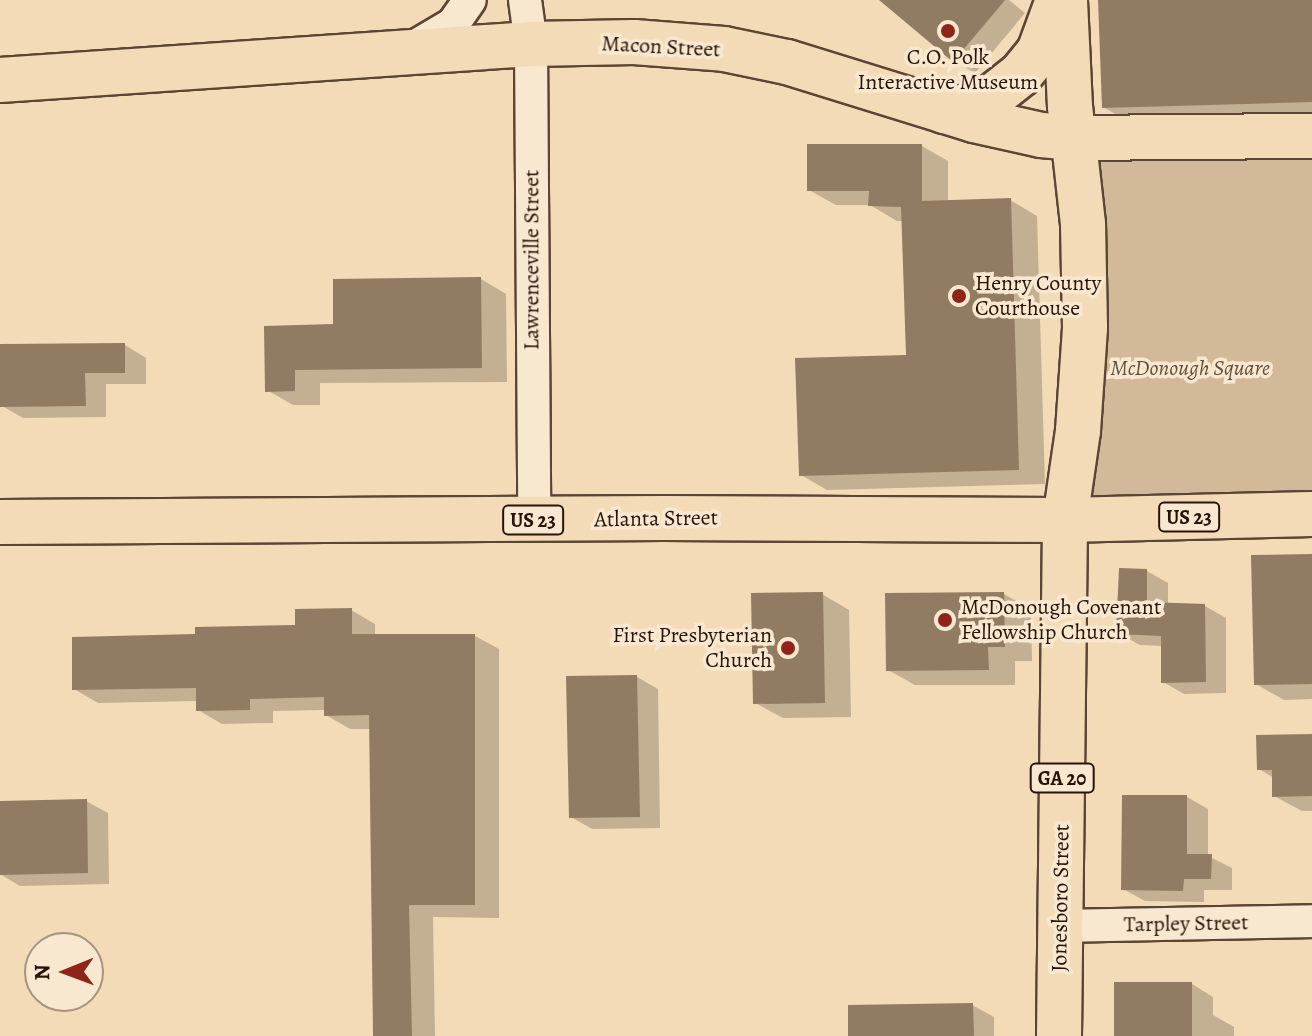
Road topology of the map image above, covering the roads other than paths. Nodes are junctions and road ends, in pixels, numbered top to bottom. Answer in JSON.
{"nodes":[{"id":1,"x":470,"y":0,"type":"edge"},
{"id":2,"x":525,"y":0,"type":"edge"},
{"id":3,"x":1058,"y":0,"type":"edge"},
{"id":4,"x":1065,"y":0,"type":"edge"},
{"id":5,"x":531,"y":44,"type":"junction"},
{"id":6,"x":404,"y":53,"type":"junction"},
{"id":7,"x":0,"y":80,"type":"edge"},
{"id":8,"x":944,"y":111,"type":"junction"},
{"id":9,"x":1312,"y":136,"type":"edge"},
{"id":10,"x":1073,"y":138,"type":"junction"},
{"id":11,"x":1312,"y":514,"type":"edge"},
{"id":12,"x":534,"y":520,"type":"junction"},
{"id":13,"x":1065,"y":520,"type":"junction"},
{"id":14,"x":0,"y":522,"type":"edge"},
{"id":15,"x":1312,"y":921,"type":"edge"},
{"id":16,"x":1061,"y":926,"type":"junction"},
{"id":17,"x":1059,"y":1036,"type":"edge"}],
"edges":[{"from":1,"to":6,"type":"street"},
{"from":2,"to":5,"type":"street","name":"Lawrenceville Street"},
{"from":3,"to":8,"type":"main road"},
{"from":4,"to":10,"type":"main road","number":"GA 20"},
{"from":5,"to":6,"type":"main road","name":"Macon Street"},
{"from":5,"to":8,"type":"main road","name":"Macon Street"},
{"from":5,"to":12,"type":"street","name":"Lawrenceville Street"},
{"from":6,"to":7,"type":"main road","name":"Macon Street"},
{"from":8,"to":10,"type":"main road","name":"Macon Street"},
{"from":9,"to":10,"type":"main road","name":"Macon Street"},
{"from":10,"to":13,"type":"main road","number":"GA 20"},
{"from":11,"to":13,"type":"main road","name":"Atlanta Street","number":"US 23"},
{"from":12,"to":13,"type":"main road","name":"Atlanta Street","number":"US 23"},
{"from":12,"to":14,"type":"main road","name":"Atlanta Street","number":"US 23"},
{"from":13,"to":16,"type":"main road","name":"Jonesboro Street","number":"GA 20"},
{"from":15,"to":16,"type":"street","name":"Tarpley Street"},
{"from":16,"to":17,"type":"main road","name":"Jonesboro Street","number":"GA 20"}]}
